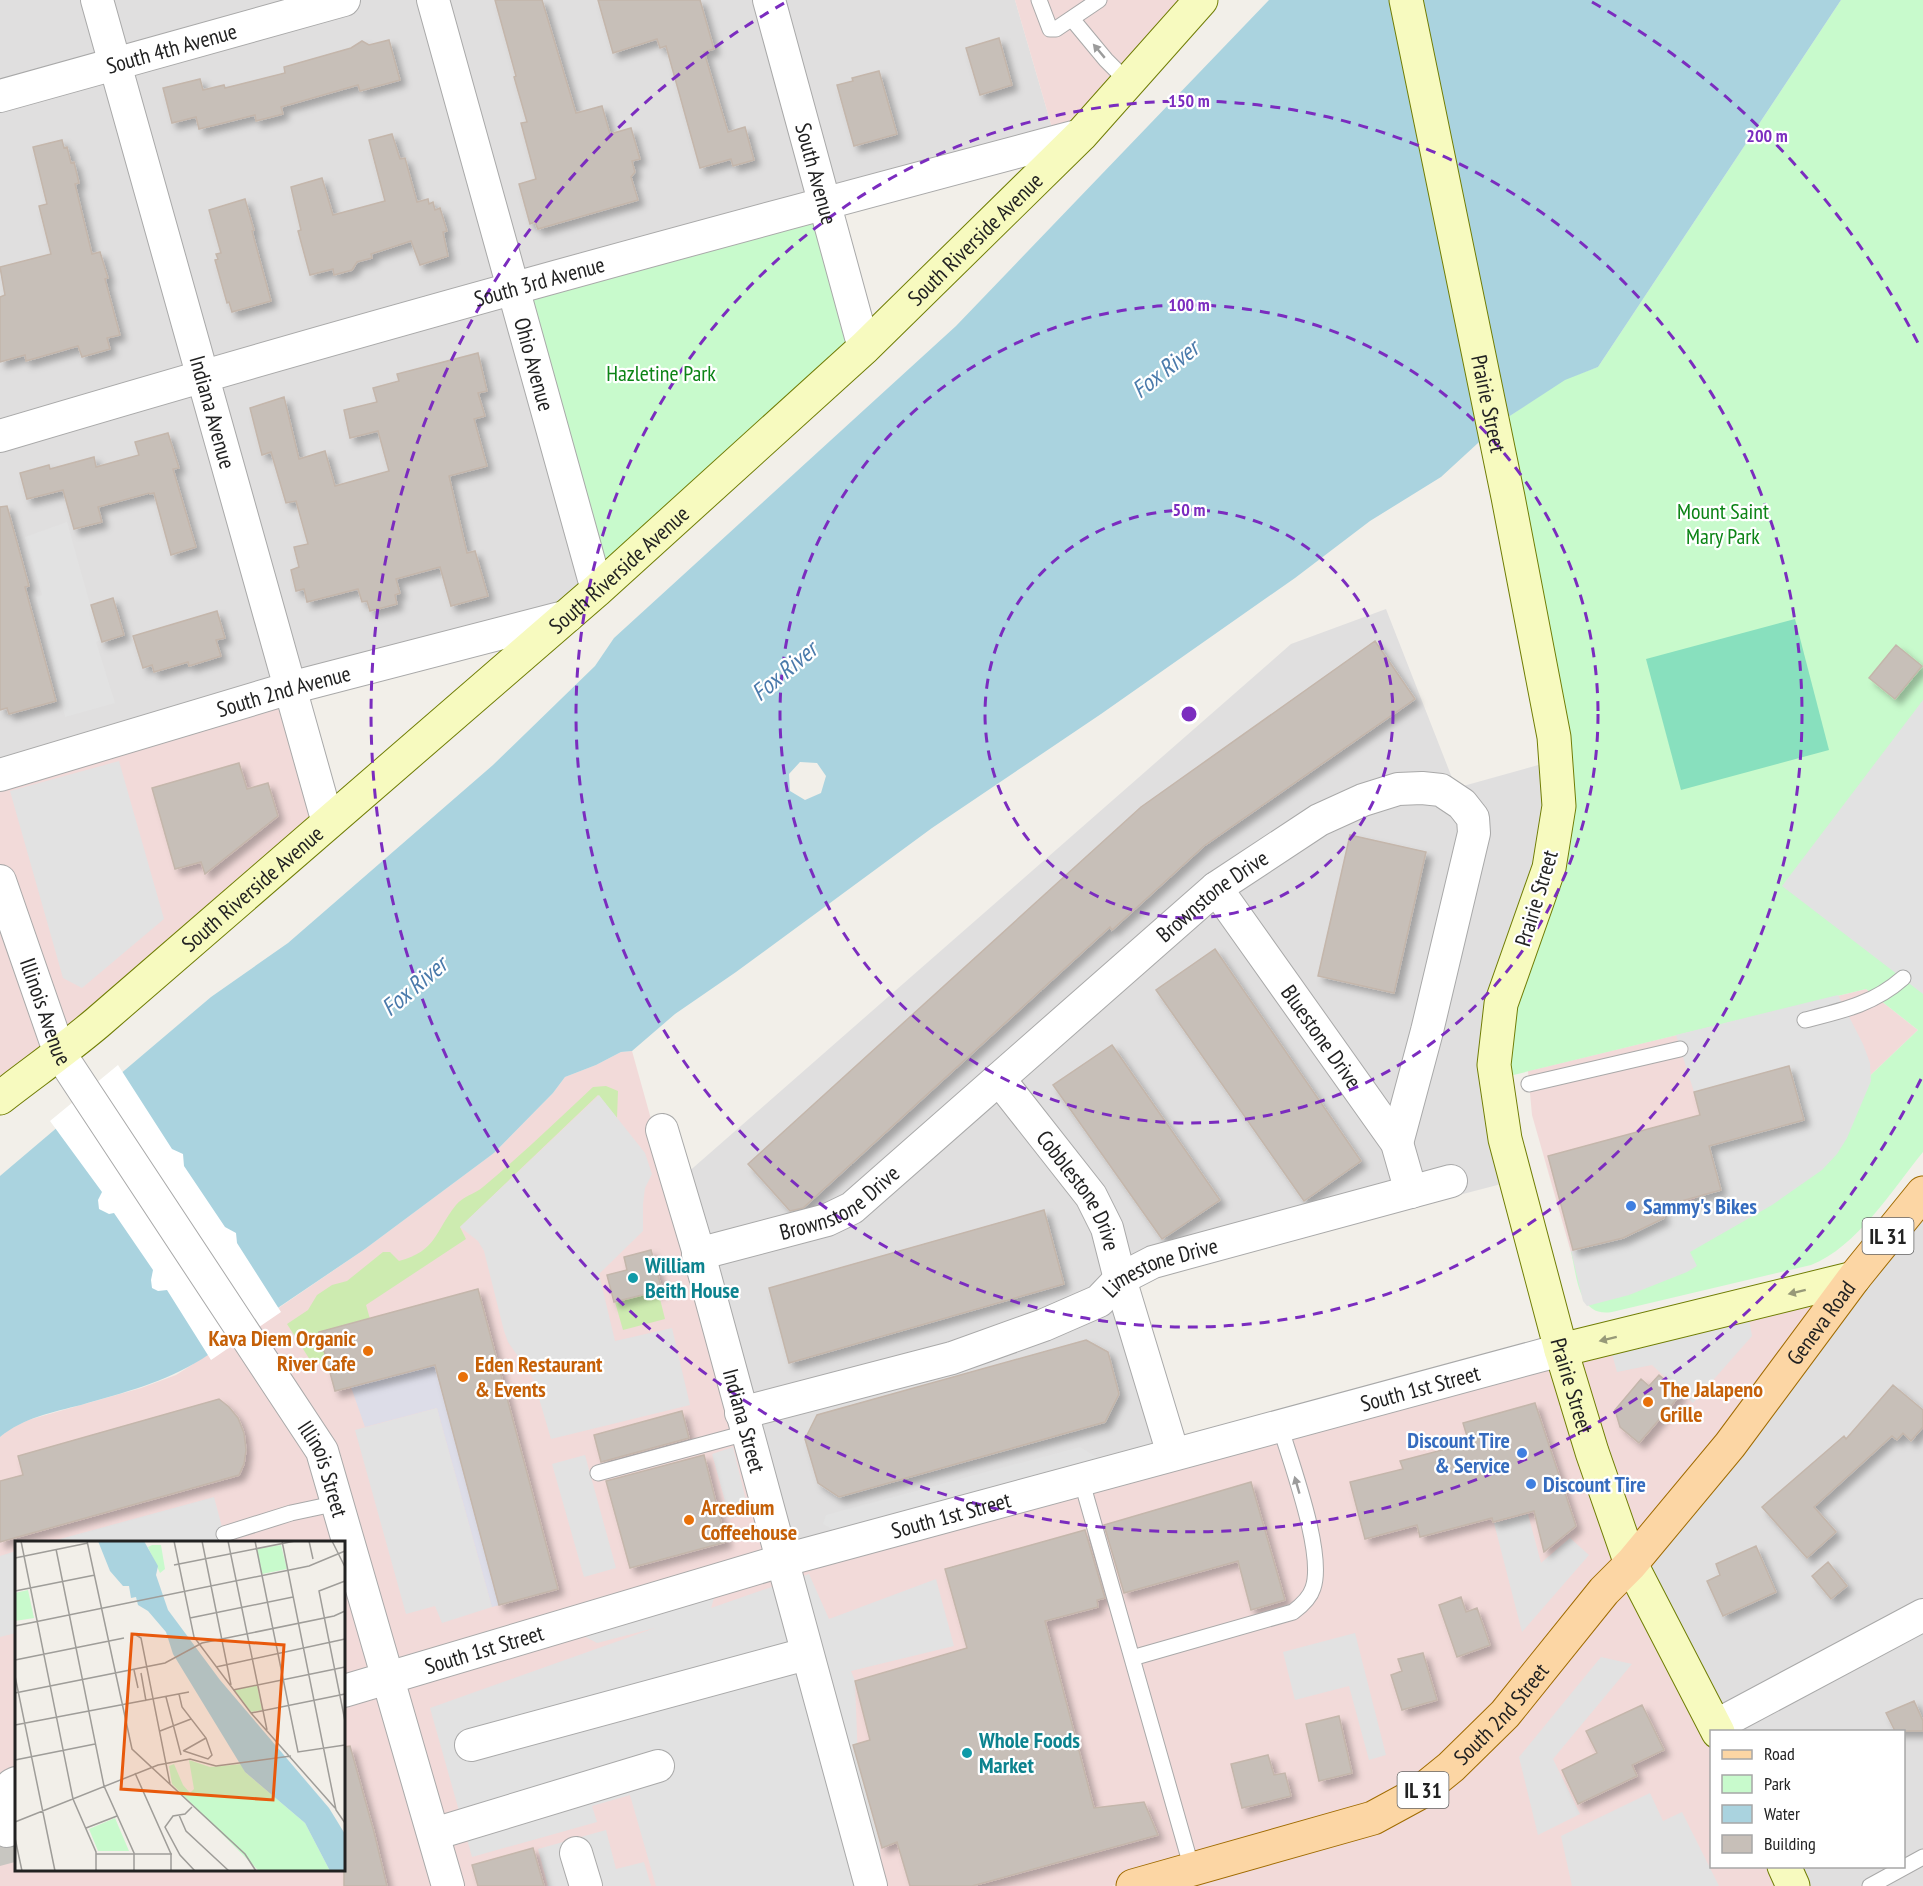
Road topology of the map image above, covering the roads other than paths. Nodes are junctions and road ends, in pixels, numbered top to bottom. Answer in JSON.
{"nodes":[{"id":1,"x":97,"y":0,"type":"edge"},
{"id":2,"x":344,"y":0,"type":"edge"},
{"id":3,"x":434,"y":0,"type":"edge"},
{"id":4,"x":769,"y":0,"type":"edge"},
{"id":5,"x":1039,"y":0,"type":"edge"},
{"id":6,"x":1099,"y":0,"type":"edge"},
{"id":7,"x":1201,"y":0,"type":"edge"},
{"id":8,"x":1406,"y":0,"type":"edge"},
{"id":9,"x":1071,"y":19,"type":"junction"},
{"id":10,"x":115,"y":64,"type":"junction"},
{"id":11,"x":1128,"y":82,"type":"junction"},
{"id":12,"x":0,"y":96,"type":"edge"},
{"id":13,"x":1081,"y":135,"type":"junction"},
{"id":14,"x":824,"y":203,"type":"junction"},
{"id":15,"x":514,"y":290,"type":"junction"},
{"id":16,"x":864,"y":348,"type":"junction"},
{"id":17,"x":202,"y":376,"type":"junction"},
{"id":18,"x":0,"y":436,"type":"edge"},
{"id":19,"x":597,"y":590,"type":"junction"},
{"id":20,"x":568,"y":616,"type":"junction"},
{"id":21,"x":290,"y":688,"type":"junction"},
{"id":22,"x":0,"y":775,"type":"edge"},
{"id":23,"x":328,"y":823,"type":"junction"},
{"id":24,"x":0,"y":880,"type":"edge"},
{"id":25,"x":1216,"y":888,"type":"junction"},
{"id":26,"x":1903,"y":978,"type":"dead end"},
{"id":27,"x":1804,"y":1020,"type":"dead end"},
{"id":28,"x":1680,"y":1049,"type":"dead end"},
{"id":29,"x":60,"y":1054,"type":"junction"},
{"id":30,"x":999,"y":1078,"type":"junction"},
{"id":31,"x":1528,"y":1084,"type":"dead end"},
{"id":32,"x":0,"y":1098,"type":"edge"},
{"id":33,"x":91,"y":1102,"type":"joint"},
{"id":34,"x":662,"y":1130,"type":"dead end"},
{"id":35,"x":1397,"y":1143,"type":"junction"},
{"id":36,"x":1451,"y":1181,"type":"dead end"},
{"id":37,"x":1411,"y":1192,"type":"junction"},
{"id":38,"x":1923,"y":1193,"type":"edge"},
{"id":39,"x":699,"y":1254,"type":"junction"},
{"id":40,"x":1854,"y":1278,"type":"junction"},
{"id":41,"x":1120,"y":1279,"type":"junction"},
{"id":42,"x":1561,"y":1350,"type":"junction"},
{"id":43,"x":744,"y":1423,"type":"junction"},
{"id":44,"x":1280,"y":1426,"type":"junction"},
{"id":45,"x":1173,"y":1455,"type":"junction"},
{"id":46,"x":598,"y":1473,"type":"dead end"},
{"id":47,"x":1081,"y":1479,"type":"junction"},
{"id":48,"x":338,"y":1503,"type":"junction"},
{"id":49,"x":224,"y":1534,"type":"dead end"},
{"id":50,"x":781,"y":1560,"type":"junction"},
{"id":51,"x":1631,"y":1564,"type":"junction"},
{"id":52,"x":1923,"y":1616,"type":"edge"},
{"id":53,"x":806,"y":1654,"type":"junction"},
{"id":54,"x":1132,"y":1658,"type":"junction"},
{"id":55,"x":388,"y":1678,"type":"junction"},
{"id":56,"x":345,"y":1691,"type":"edge"},
{"id":57,"x":1717,"y":1729,"type":"edge"},
{"id":58,"x":471,"y":1745,"type":"dead end"},
{"id":59,"x":658,"y":1766,"type":"dead end"},
{"id":60,"x":8,"y":1792,"type":"edge"},
{"id":61,"x":7,"y":1831,"type":"tunnel mouth"},
{"id":62,"x":434,"y":1834,"type":"junction"},
{"id":63,"x":576,"y":1853,"type":"dead end"},
{"id":64,"x":1923,"y":1857,"type":"edge"},
{"id":65,"x":1905,"y":1867,"type":"edge"},
{"id":66,"x":1785,"y":1868,"type":"edge"},
{"id":67,"x":1903,"y":1868,"type":"edge"},
{"id":68,"x":1192,"y":1869,"type":"junction"},
{"id":69,"x":448,"y":1886,"type":"edge"},
{"id":70,"x":586,"y":1886,"type":"edge"},
{"id":71,"x":871,"y":1886,"type":"edge"},
{"id":72,"x":1133,"y":1886,"type":"edge"},
{"id":73,"x":1793,"y":1886,"type":"edge"},
{"id":74,"x":1870,"y":1886,"type":"edge"}],
"edges":[{"from":1,"to":10,"type":"street","name":"Indiana Avenue"},
{"from":2,"to":10,"type":"street","name":"South 4th Avenue"},
{"from":3,"to":15,"type":"street","name":"Ohio Avenue"},
{"from":4,"to":14,"type":"street","name":"South Avenue"},
{"from":5,"to":9,"type":"lane"},
{"from":6,"to":9,"type":"lane"},
{"from":7,"to":11,"type":"street","name":"South Riverside Avenue"},
{"from":8,"to":42,"type":"street","name":"Prairie Street"},
{"from":11,"to":9,"type":"lane","one_way":true},
{"from":10,"to":12,"type":"street","name":"South 4th Avenue"},
{"from":10,"to":17,"type":"street","name":"Indiana Avenue"},
{"from":11,"to":13,"type":"street","name":"South Riverside Avenue"},
{"from":13,"to":14,"type":"street","name":"South 3rd Avenue"},
{"from":13,"to":16,"type":"street","name":"South Riverside Avenue"},
{"from":14,"to":15,"type":"street","name":"South 3rd Avenue"},
{"from":14,"to":16,"type":"street","name":"South Avenue"},
{"from":15,"to":17,"type":"street","name":"South 3rd Avenue"},
{"from":15,"to":19,"type":"street","name":"Ohio Avenue"},
{"from":16,"to":19,"type":"street","name":"South Riverside Avenue"},
{"from":17,"to":18,"type":"street","name":"South 3rd Avenue"},
{"from":17,"to":21,"type":"street","name":"Indiana Avenue"},
{"from":19,"to":20,"type":"street","name":"South Riverside Avenue"},
{"from":20,"to":21,"type":"street","name":"South 2nd Avenue"},
{"from":20,"to":23,"type":"street","name":"South Riverside Avenue"},
{"from":21,"to":22,"type":"street","name":"South 2nd Avenue"},
{"from":21,"to":23,"type":"street","name":"Indiana Avenue"},
{"from":23,"to":29,"type":"street","name":"South Riverside Avenue"},
{"from":24,"to":29,"type":"street","name":"Illinois Avenue"},
{"from":25,"to":30,"type":"street","name":"Brownstone Drive"},
{"from":25,"to":35,"type":"street","name":"Bluestone Drive"},
{"from":25,"to":35,"type":"street","name":"Brownstone Drive"},
{"from":26,"to":27,"type":"lane"},
{"from":28,"to":31,"type":"lane"},
{"from":29,"to":32,"type":"street","name":"South Riverside Avenue"},
{"from":29,"to":33,"type":"street","name":"Illinois Avenue"},
{"from":30,"to":39,"type":"street","name":"Brownstone Drive"},
{"from":30,"to":41,"type":"street","name":"Cobblestone Drive"},
{"from":33,"to":48,"type":"street","name":"Illinois Street"},
{"from":34,"to":39,"type":"street","name":"Indiana Street"},
{"from":35,"to":37,"type":"street","name":"Bluestone Drive"},
{"from":36,"to":37,"type":"street","name":"Limestone Drive"},
{"from":37,"to":41,"type":"street","name":"Limestone Drive"},
{"from":38,"to":40,"type":"main road","name":"Geneva Road","number":"IL 31"},
{"from":39,"to":43,"type":"street","name":"Indiana Street"},
{"from":40,"to":42,"type":"street","one_way":true},
{"from":40,"to":51,"type":"main road","name":"Geneva Road","number":"IL 31"},
{"from":41,"to":43,"type":"street","name":"Limestone Drive"},
{"from":41,"to":45,"type":"street","name":"Cobblestone Drive"},
{"from":42,"to":44,"type":"street","name":"South 1st Street"},
{"from":42,"to":51,"type":"street","name":"Prairie Street"},
{"from":43,"to":46,"type":"lane"},
{"from":43,"to":50,"type":"street","name":"Indiana Street"},
{"from":44,"to":45,"type":"street","name":"South 1st Street"},
{"from":54,"to":44,"type":"lane","one_way":true},
{"from":45,"to":47,"type":"street","name":"South 1st Street"},
{"from":47,"to":50,"type":"street","name":"South 1st Street"},
{"from":47,"to":54,"type":"lane"},
{"from":48,"to":49,"type":"lane"},
{"from":48,"to":55,"type":"street","name":"Illinois Street"},
{"from":50,"to":53,"type":"street","name":"Indiana Street"},
{"from":50,"to":55,"type":"street","name":"South 1st Street"},
{"from":51,"to":57,"type":"street","name":"Prairie Street"},
{"from":51,"to":68,"type":"main road","name":"South 2nd Street","number":"IL 31"},
{"from":52,"to":57,"type":"street"},
{"from":53,"to":58,"type":"street"},
{"from":53,"to":71,"type":"street","name":"Indiana Street"},
{"from":54,"to":68,"type":"lane"},
{"from":55,"to":56,"type":"street","name":"South 1st Street"},
{"from":55,"to":62,"type":"street","name":"Illinois Street"},
{"from":59,"to":62,"type":"street"},
{"from":60,"to":61,"type":"street"},
{"from":62,"to":69,"type":"street","name":"Illinois Street"},
{"from":63,"to":70,"type":"street"},
{"from":64,"to":65,"type":"lane"},
{"from":66,"to":73,"type":"street"},
{"from":67,"to":74,"type":"lane"},
{"from":68,"to":72,"type":"main road","name":"South 2nd Street","number":"IL 31"}]}
